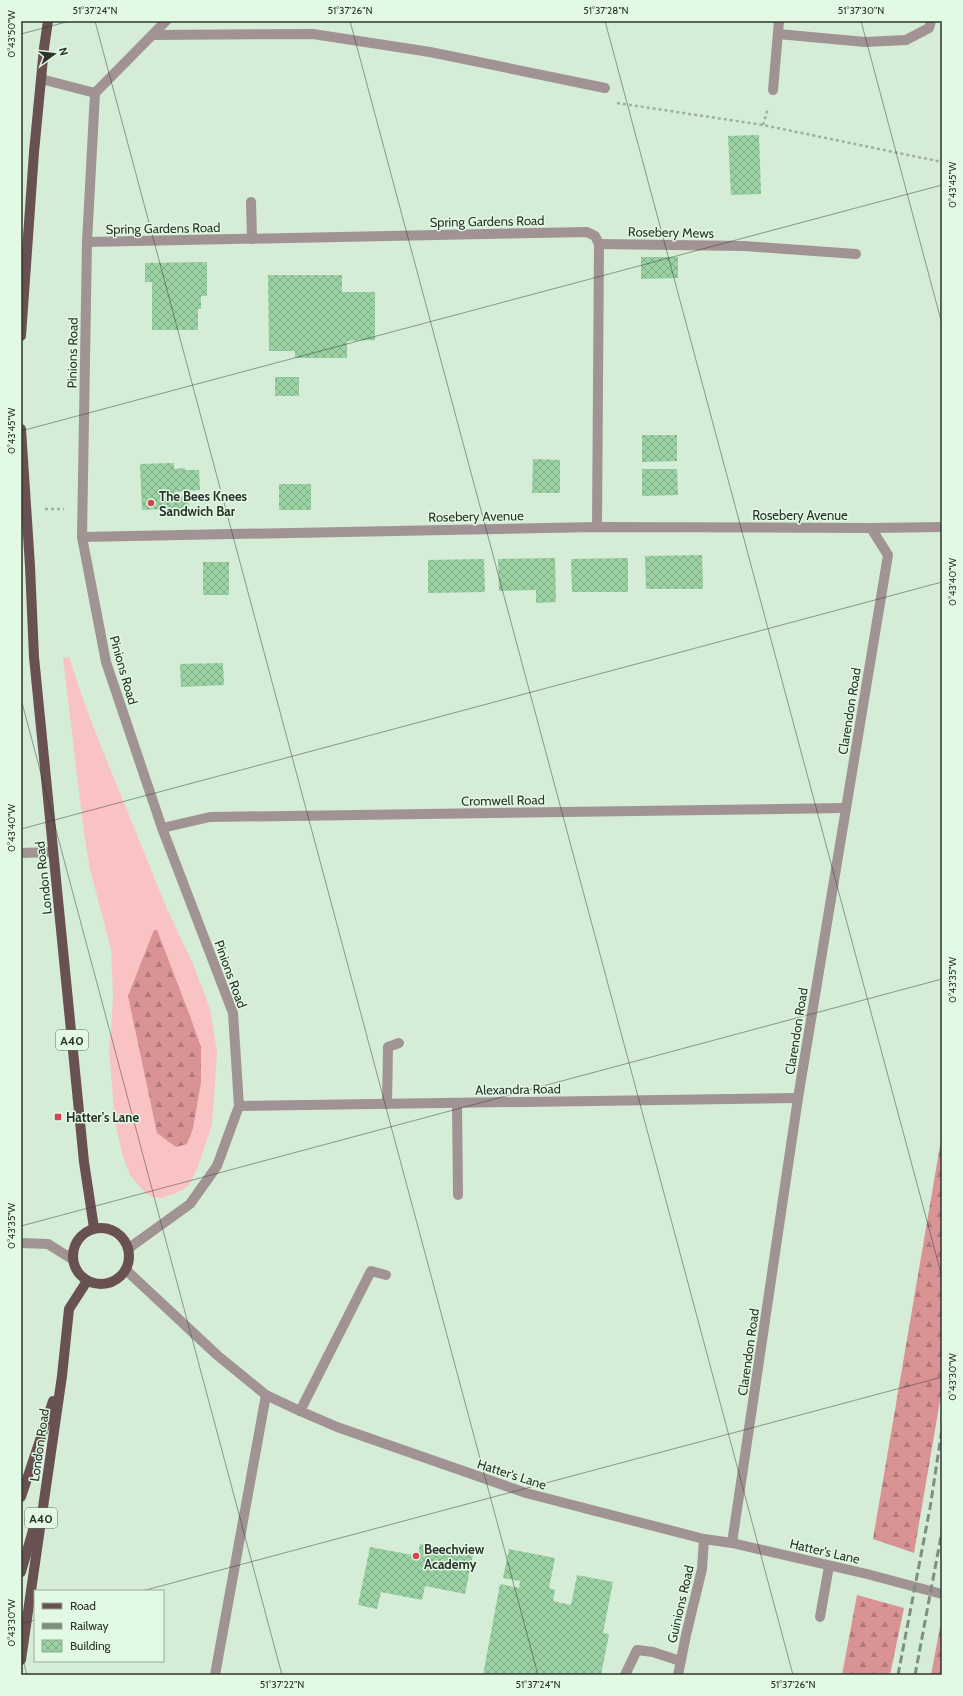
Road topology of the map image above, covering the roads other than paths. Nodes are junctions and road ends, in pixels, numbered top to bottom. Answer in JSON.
{"nodes":[{"id":1,"x":48,"y":21,"type":"edge"},
{"id":2,"x":166,"y":21,"type":"edge"},
{"id":3,"x":779,"y":21,"type":"edge"},
{"id":4,"x":931,"y":21,"type":"edge"},
{"id":5,"x":778,"y":34,"type":"junction"},
{"id":6,"x":153,"y":35,"type":"junction"},
{"id":7,"x":41,"y":79,"type":"junction"},
{"id":8,"x":605,"y":88,"type":"road end"},
{"id":9,"x":773,"y":90,"type":"dead end"},
{"id":10,"x":95,"y":92,"type":"junction"},
{"id":11,"x":251,"y":202,"type":"dead end"},
{"id":12,"x":252,"y":239,"type":"junction"},
{"id":13,"x":87,"y":242,"type":"junction"},
{"id":14,"x":599,"y":244,"type":"junction"},
{"id":15,"x":856,"y":254,"type":"dead end"},
{"id":16,"x":21,"y":336,"type":"edge"},
{"id":17,"x":21,"y":429,"type":"edge"},
{"id":18,"x":597,"y":527,"type":"junction"},
{"id":19,"x":942,"y":527,"type":"edge"},
{"id":20,"x":871,"y":528,"type":"junction"},
{"id":21,"x":82,"y":537,"type":"junction"},
{"id":22,"x":846,"y":808,"type":"junction"},
{"id":23,"x":162,"y":828,"type":"junction"},
{"id":24,"x":53,"y":852,"type":"junction"},
{"id":25,"x":21,"y":853,"type":"edge"},
{"id":26,"x":399,"y":1044,"type":"dead end"},
{"id":27,"x":798,"y":1098,"type":"junction"},
{"id":28,"x":456,"y":1103,"type":"junction"},
{"id":29,"x":387,"y":1104,"type":"junction"},
{"id":30,"x":239,"y":1106,"type":"junction"},
{"id":31,"x":458,"y":1195,"type":"dead end"},
{"id":32,"x":94,"y":1228,"type":"junction"},
{"id":33,"x":21,"y":1243,"type":"edge"},
{"id":34,"x":129,"y":1248,"type":"junction"},
{"id":35,"x":72,"y":1259,"type":"junction"},
{"id":36,"x":126,"y":1270,"type":"junction"},
{"id":37,"x":386,"y":1275,"type":"dead end"},
{"id":38,"x":87,"y":1281,"type":"junction"},
{"id":39,"x":62,"y":1376,"type":"junction"},
{"id":40,"x":266,"y":1395,"type":"junction"},
{"id":41,"x":300,"y":1411,"type":"junction"},
{"id":42,"x":47,"y":1481,"type":"junction"},
{"id":43,"x":21,"y":1497,"type":"edge"},
{"id":44,"x":704,"y":1539,"type":"junction"},
{"id":45,"x":732,"y":1543,"type":"junction"},
{"id":46,"x":829,"y":1566,"type":"junction"},
{"id":47,"x":21,"y":1572,"type":"edge"},
{"id":48,"x":942,"y":1594,"type":"edge"},
{"id":49,"x":820,"y":1617,"type":"dead end"},
{"id":50,"x":21,"y":1660,"type":"edge"},
{"id":51,"x":680,"y":1660,"type":"junction"},
{"id":52,"x":215,"y":1675,"type":"edge"},
{"id":53,"x":625,"y":1675,"type":"edge"},
{"id":54,"x":678,"y":1675,"type":"edge"}],
"edges":[{"from":1,"to":7,"type":"main road"},
{"from":2,"to":6,"type":"street"},
{"from":3,"to":5,"type":"street"},
{"from":4,"to":5,"type":"street"},
{"from":5,"to":9,"type":"street"},
{"from":6,"to":8,"type":"street"},
{"from":6,"to":10,"type":"street"},
{"from":7,"to":10,"type":"street"},
{"from":7,"to":16,"type":"main road"},
{"from":10,"to":13,"type":"street","name":"Pinions Road"},
{"from":11,"to":12,"type":"street"},
{"from":12,"to":13,"type":"street","name":"Spring Gardens Road"},
{"from":12,"to":14,"type":"street","name":"Spring Gardens Road"},
{"from":13,"to":21,"type":"street","name":"Pinions Road"},
{"from":14,"to":15,"type":"street","name":"Rosebery Mews"},
{"from":14,"to":18,"type":"street"},
{"from":17,"to":24,"type":"main road","name":"London Road","number":"A40"},
{"from":18,"to":20,"type":"street","name":"Rosebery Avenue"},
{"from":18,"to":21,"type":"street","name":"Rosebery Avenue"},
{"from":19,"to":20,"type":"street","name":"Rosebery Avenue"},
{"from":20,"to":22,"type":"street","name":"Clarendon Road"},
{"from":21,"to":23,"type":"street","name":"Pinions Road"},
{"from":22,"to":23,"type":"street","name":"Cromwell Road"},
{"from":22,"to":27,"type":"street","name":"Clarendon Road"},
{"from":23,"to":30,"type":"street","name":"Pinions Road"},
{"from":24,"to":25,"type":"street"},
{"from":24,"to":32,"type":"main road","name":"London Road","number":"A40"},
{"from":26,"to":29,"type":"street"},
{"from":27,"to":28,"type":"street","name":"Alexandra Road"},
{"from":27,"to":45,"type":"street","name":"Clarendon Road"},
{"from":28,"to":29,"type":"street","name":"Alexandra Road"},
{"from":28,"to":31,"type":"street"},
{"from":29,"to":30,"type":"street","name":"Alexandra Road"},
{"from":30,"to":34,"type":"street","name":"Pinions Road"},
{"from":32,"to":34,"type":"main road"},
{"from":32,"to":35,"type":"main road"},
{"from":33,"to":35,"type":"street"},
{"from":34,"to":36,"type":"main road"},
{"from":35,"to":38,"type":"main road"},
{"from":36,"to":38,"type":"main road"},
{"from":36,"to":40,"type":"street","name":"Hatter's Lane"},
{"from":37,"to":41,"type":"street"},
{"from":38,"to":39,"type":"main road","name":"London Road","number":"A40"},
{"from":39,"to":42,"type":"main road","name":"London Road","number":"A40"},
{"from":39,"to":43,"type":"main road","name":"London Road","number":"A40"},
{"from":40,"to":41,"type":"street","name":"Hatter's Lane"},
{"from":40,"to":52,"type":"street"},
{"from":41,"to":44,"type":"street","name":"Hatter's Lane"},
{"from":42,"to":47,"type":"main road"},
{"from":42,"to":50,"type":"main road","name":"London Road","number":"A40"},
{"from":44,"to":45,"type":"street","name":"Hatter's Lane"},
{"from":44,"to":51,"type":"street","name":"Guinions Road"},
{"from":45,"to":46,"type":"street","name":"Hatter's Lane"},
{"from":46,"to":48,"type":"street","name":"Hatter's Lane"},
{"from":46,"to":49,"type":"street"},
{"from":51,"to":53,"type":"street"},
{"from":51,"to":54,"type":"street","name":"Guinions Road"}]}
